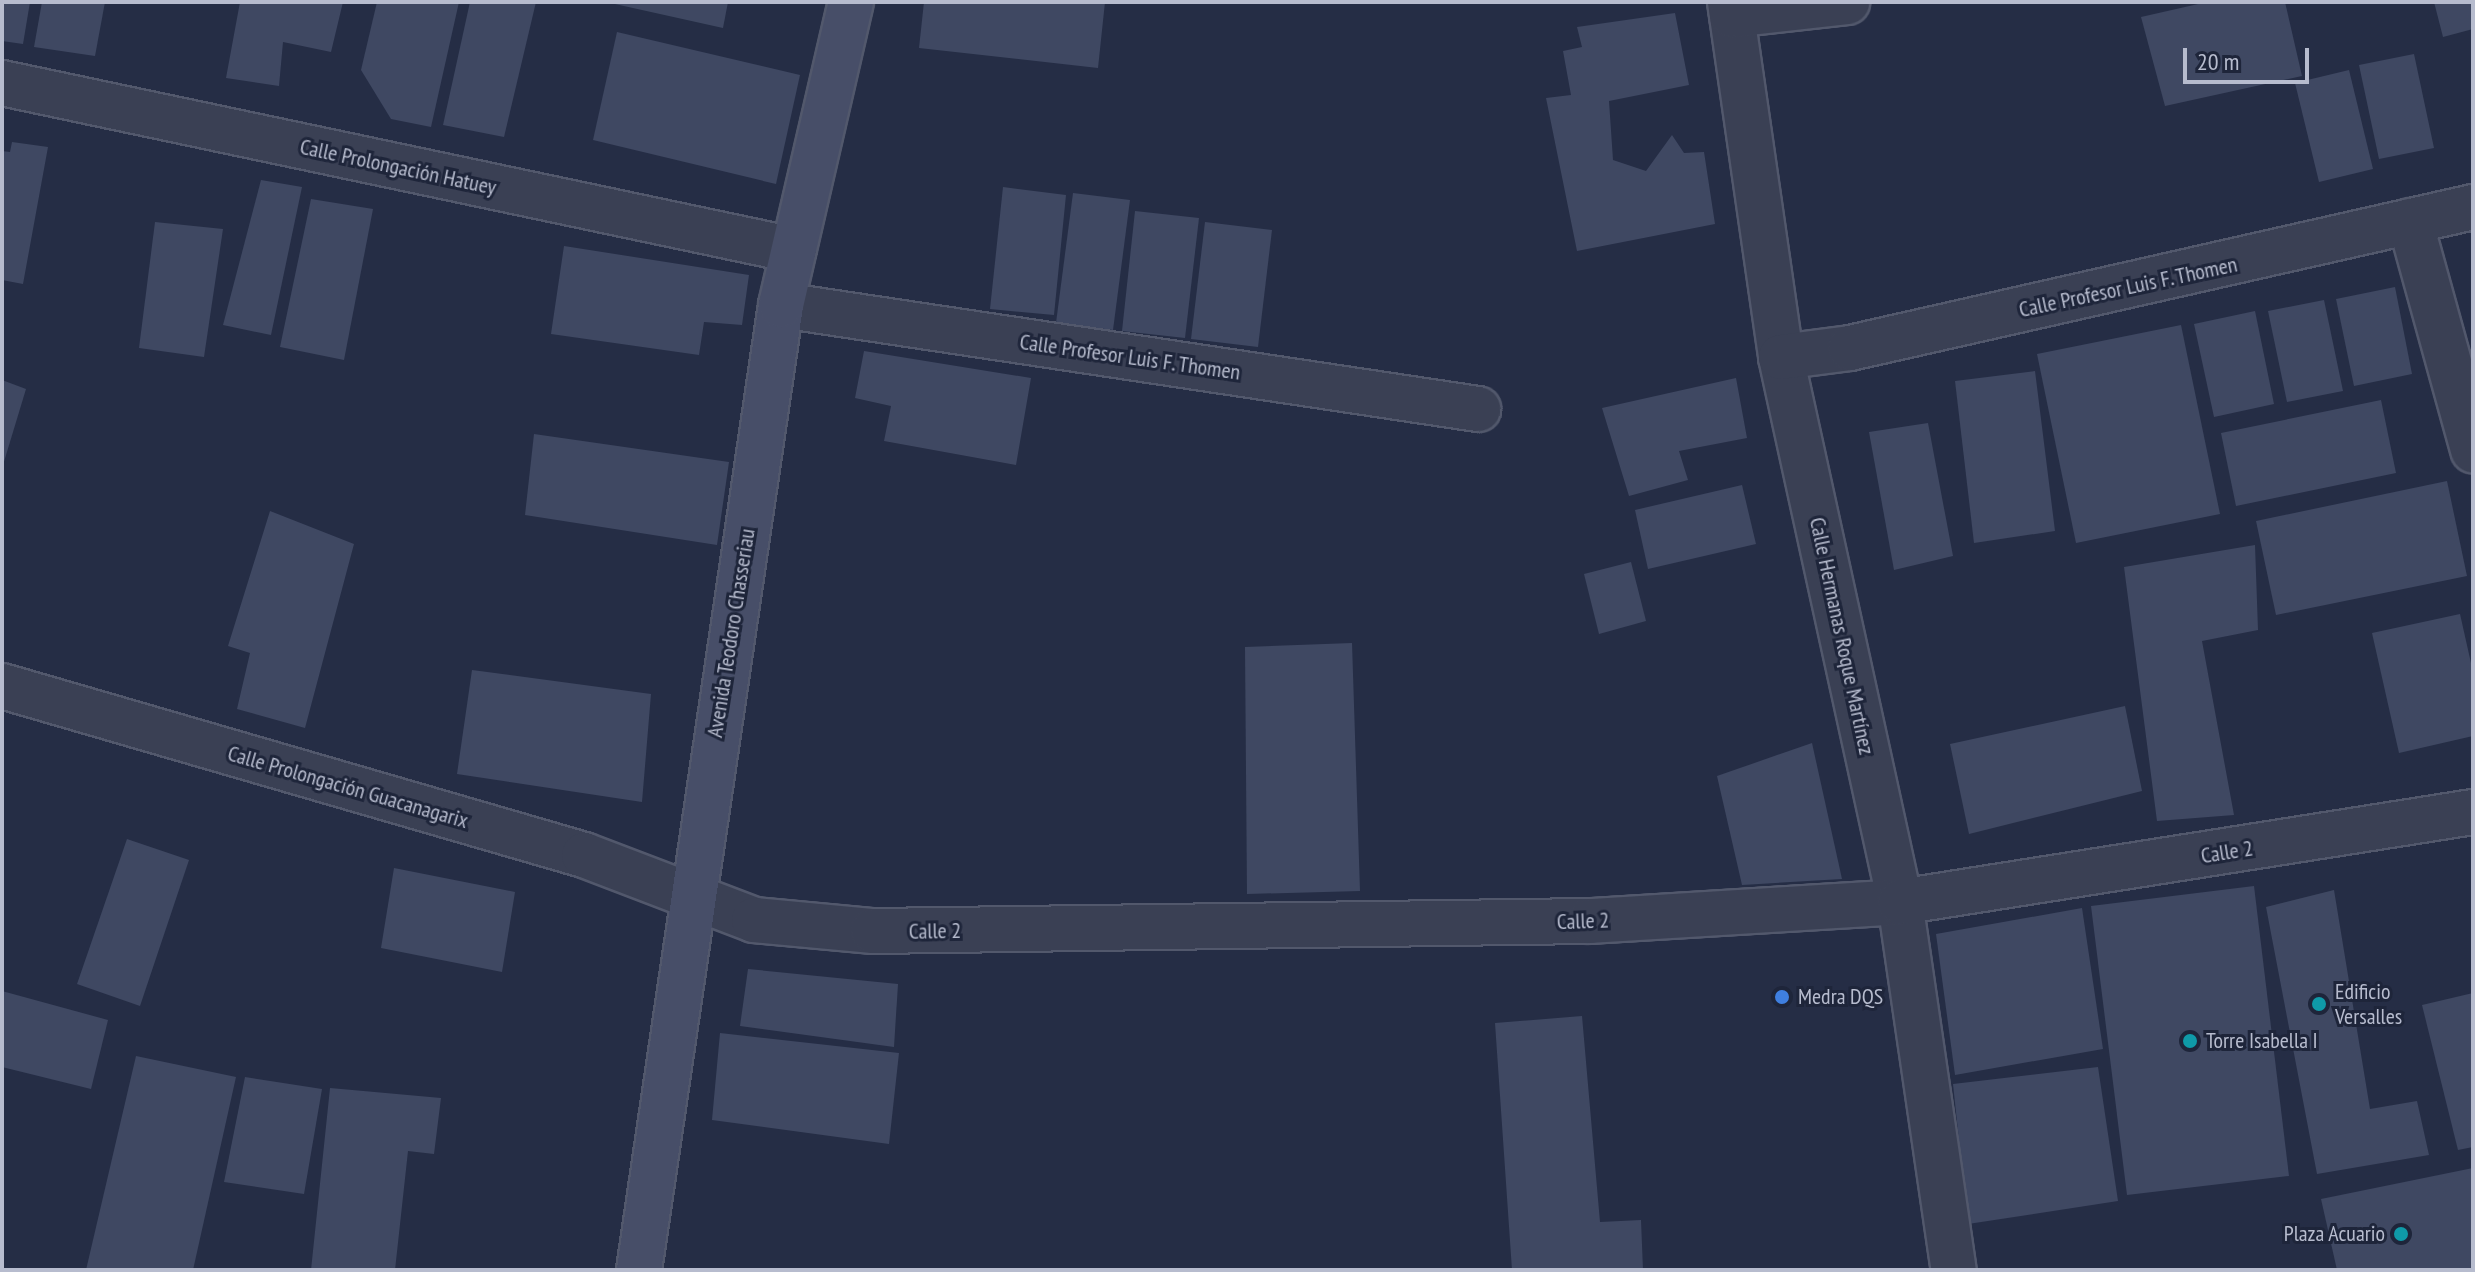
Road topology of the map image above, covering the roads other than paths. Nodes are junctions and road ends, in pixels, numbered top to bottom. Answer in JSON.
{"nodes":[{"id":1,"x":851,"y":2,"type":"edge"},
{"id":2,"x":1847,"y":2,"type":"edge"},
{"id":3,"x":1731,"y":9,"type":"edge"},
{"id":4,"x":2,"y":83,"type":"edge"},
{"id":5,"x":2473,"y":207,"type":"edge"},
{"id":6,"x":2410,"y":221,"type":"junction"},
{"id":7,"x":794,"y":250,"type":"junction"},
{"id":8,"x":781,"y":305,"type":"junction"},
{"id":9,"x":1781,"y":357,"type":"junction"},
{"id":10,"x":1478,"y":409,"type":"dead end"},
{"id":11,"x":2473,"y":450,"type":"edge"},
{"id":12,"x":2,"y":686,"type":"edge"},
{"id":13,"x":2473,"y":812,"type":"edge"},
{"id":14,"x":690,"y":899,"type":"junction"},
{"id":15,"x":1900,"y":902,"type":"junction"},
{"id":16,"x":639,"y":1270,"type":"edge"},
{"id":17,"x":1954,"y":1270,"type":"edge"}],
"edges":[{"from":1,"to":7,"type":"street","name":"Avenida Teodoro Chasseriau"},
{"from":2,"to":3,"type":"street"},
{"from":3,"to":9,"type":"street","name":"Calle Hermanas Roque Martínez"},
{"from":4,"to":7,"type":"street","name":"Calle Prolongación Hatuey"},
{"from":5,"to":6,"type":"street","name":"Calle Profesor Luis F. Thomen"},
{"from":6,"to":9,"type":"street","name":"Calle Profesor Luis F. Thomen"},
{"from":6,"to":11,"type":"street"},
{"from":7,"to":8,"type":"street","name":"Avenida Teodoro Chasseriau"},
{"from":8,"to":10,"type":"street","name":"Calle Profesor Luis F. Thomen"},
{"from":8,"to":14,"type":"street","name":"Avenida Teodoro Chasseriau"},
{"from":9,"to":15,"type":"street","name":"Calle Hermanas Roque Martínez"},
{"from":12,"to":14,"type":"street","name":"Calle Prolongación Guacanagarix"},
{"from":13,"to":15,"type":"street","name":"Calle 2"},
{"from":14,"to":15,"type":"street","name":"Calle 2"},
{"from":14,"to":16,"type":"street","name":"Avenida Teodoro Chasseriau"},
{"from":15,"to":17,"type":"street","name":"Calle Hermanas Roque Martínez"}]}
